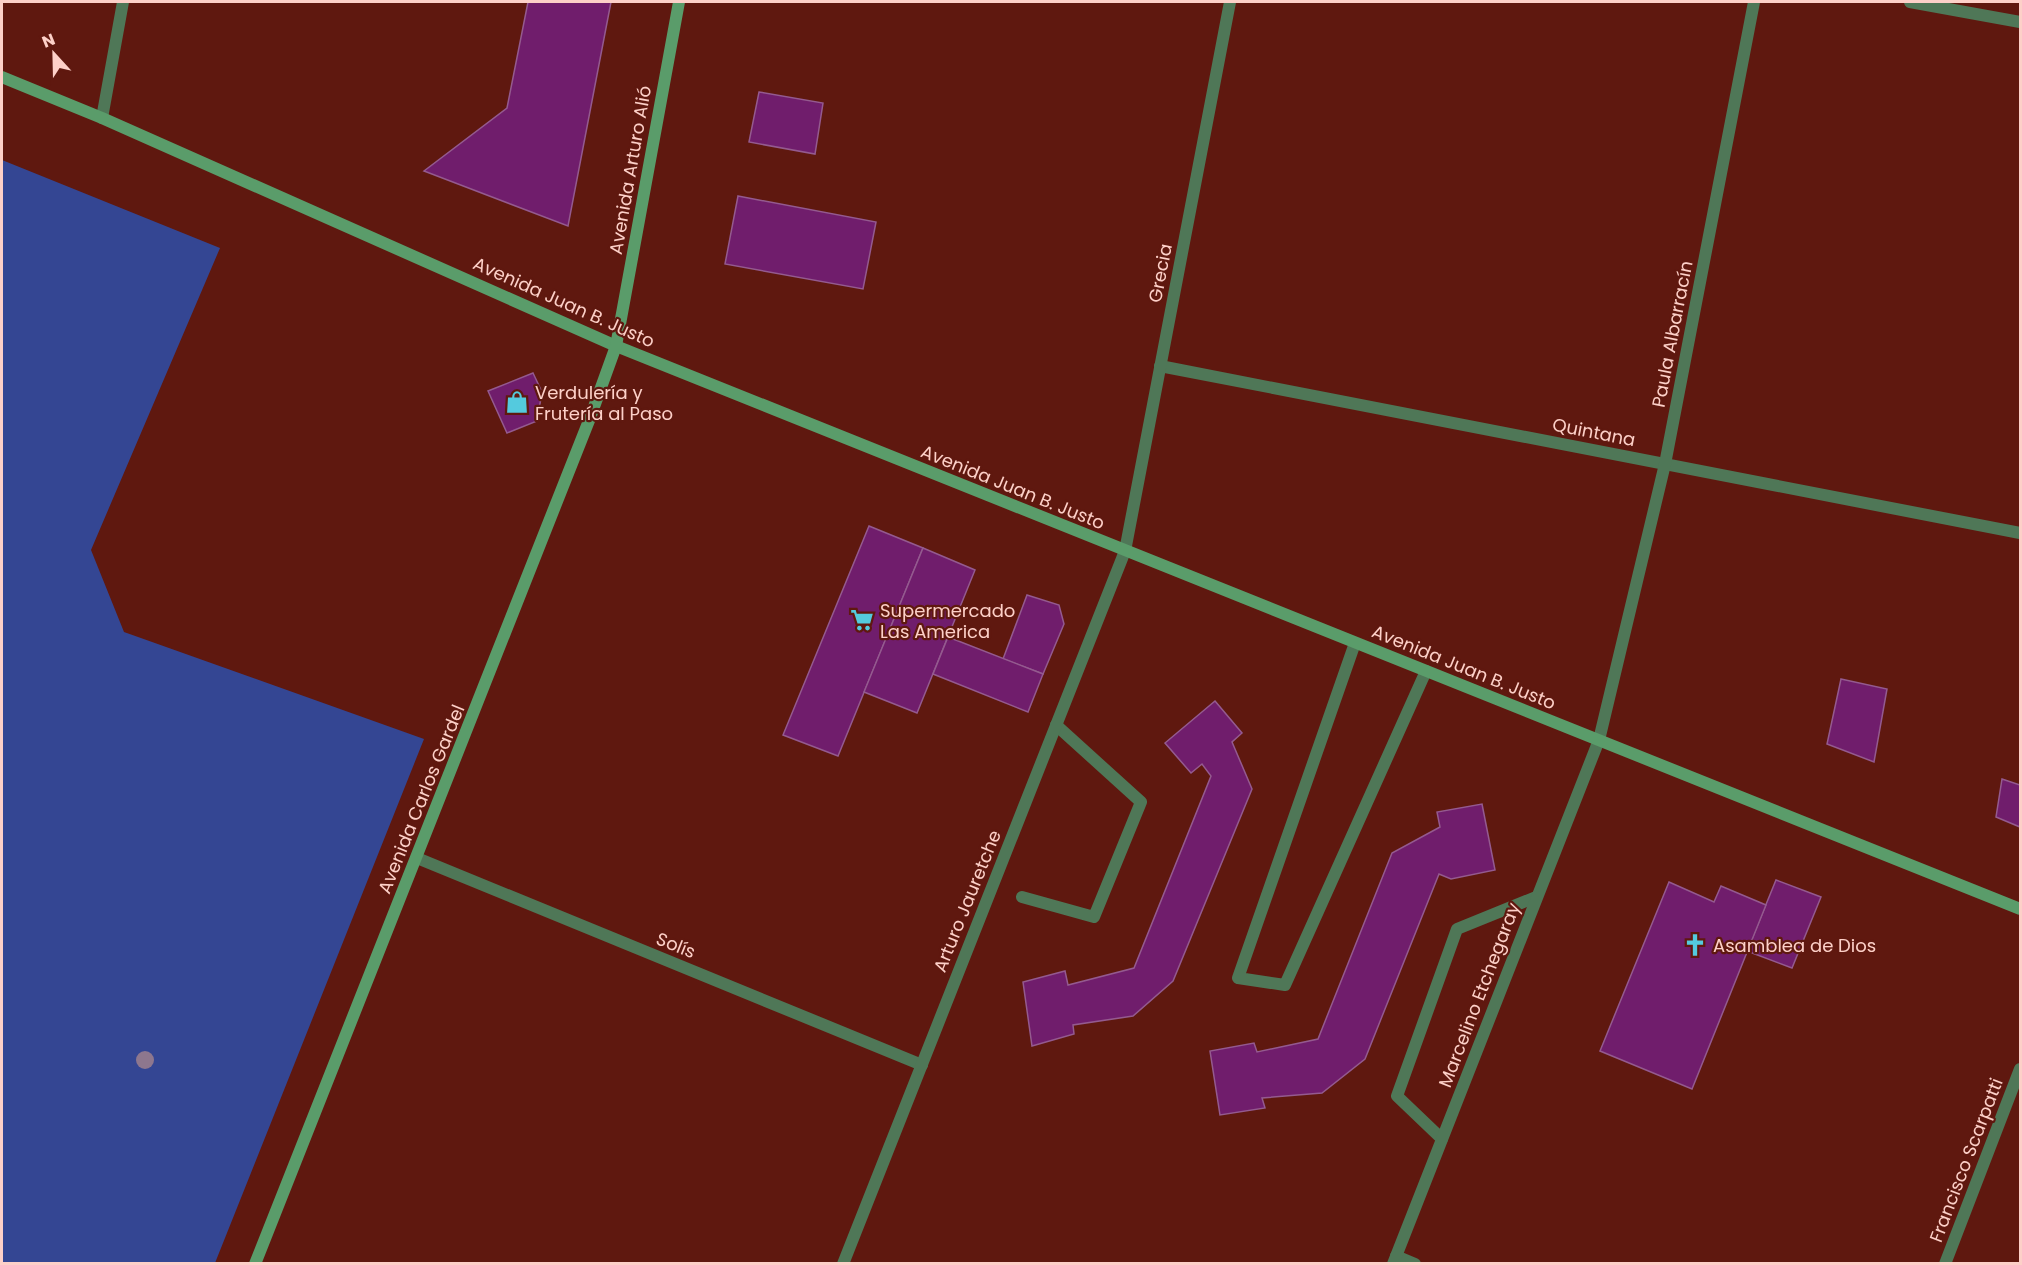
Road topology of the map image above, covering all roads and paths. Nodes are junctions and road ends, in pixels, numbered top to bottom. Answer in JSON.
{"nodes":[{"id":1,"x":123,"y":2,"type":"edge"},
{"id":2,"x":679,"y":2,"type":"edge"},
{"id":3,"x":1230,"y":2,"type":"edge"},
{"id":4,"x":1754,"y":2,"type":"edge"},
{"id":5,"x":1910,"y":2,"type":"edge"},
{"id":6,"x":2020,"y":22,"type":"edge"},
{"id":7,"x":2,"y":77,"type":"edge"},
{"id":8,"x":102,"y":118,"type":"junction"},
{"id":9,"x":615,"y":346,"type":"junction"},
{"id":10,"x":1160,"y":366,"type":"junction"},
{"id":11,"x":1665,"y":464,"type":"junction"},
{"id":12,"x":2020,"y":533,"type":"edge"},
{"id":13,"x":1125,"y":551,"type":"junction"},
{"id":14,"x":1355,"y":643,"type":"junction"},
{"id":15,"x":1426,"y":671,"type":"junction"},
{"id":16,"x":1056,"y":725,"type":"junction"},
{"id":17,"x":1599,"y":740,"type":"junction"},
{"id":18,"x":417,"y":858,"type":"junction"},
{"id":19,"x":1022,"y":897,"type":"dead end"},
{"id":20,"x":1536,"y":897,"type":"junction"},
{"id":21,"x":2020,"y":909,"type":"edge"},
{"id":22,"x":922,"y":1065,"type":"junction"},
{"id":23,"x":2020,"y":1069,"type":"edge"},
{"id":24,"x":1442,"y":1140,"type":"junction"},
{"id":25,"x":1394,"y":1260,"type":"edge"},
{"id":26,"x":255,"y":1263,"type":"edge"},
{"id":27,"x":843,"y":1263,"type":"edge"},
{"id":28,"x":1415,"y":1263,"type":"edge"},
{"id":29,"x":1945,"y":1263,"type":"edge"}],
"edges":[{"from":1,"to":8,"type":"street"},
{"from":2,"to":9,"type":"main road","name":"Avenida Arturo Alió"},
{"from":3,"to":10,"type":"street","name":"Grecia"},
{"from":4,"to":11,"type":"street","name":"Paula Albarracín"},
{"from":5,"to":6,"type":"street"},
{"from":7,"to":8,"type":"main road","name":"Avenida Juan B. Justo"},
{"from":8,"to":9,"type":"main road","name":"Avenida Juan B. Justo"},
{"from":9,"to":13,"type":"main road","name":"Avenida Juan B. Justo"},
{"from":9,"to":18,"type":"main road","name":"Avenida Carlos Gardel"},
{"from":10,"to":11,"type":"street","name":"Quintana"},
{"from":10,"to":13,"type":"street","name":"Grecia"},
{"from":11,"to":12,"type":"street","name":"Quintana"},
{"from":11,"to":17,"type":"street","name":"Paula Albarracín"},
{"from":13,"to":14,"type":"main road","name":"Avenida Juan B. Justo"},
{"from":13,"to":16,"type":"street","name":"Arturo Jauretche"},
{"from":14,"to":15,"type":"main road","name":"Avenida Juan B. Justo"},
{"from":14,"to":15,"type":"street"},
{"from":15,"to":17,"type":"main road","name":"Avenida Juan B. Justo"},
{"from":16,"to":19,"type":"street"},
{"from":16,"to":22,"type":"street","name":"Arturo Jauretche"},
{"from":17,"to":20,"type":"street","name":"Marcelino Etchegaray"},
{"from":17,"to":21,"type":"main road","name":"Avenida Juan B. Justo"},
{"from":18,"to":22,"type":"street","name":"Solís"},
{"from":18,"to":26,"type":"main road","name":"Avenida Carlos Gardel"},
{"from":20,"to":24,"type":"street","name":"Marcelino Etchegaray"},
{"from":20,"to":24,"type":"street"},
{"from":22,"to":27,"type":"street","name":"Arturo Jauretche"},
{"from":23,"to":29,"type":"street","name":"Francisco Scarpatti"},
{"from":24,"to":25,"type":"street","name":"Marcelino Etchegaray"},
{"from":25,"to":28,"type":"street"}]}
